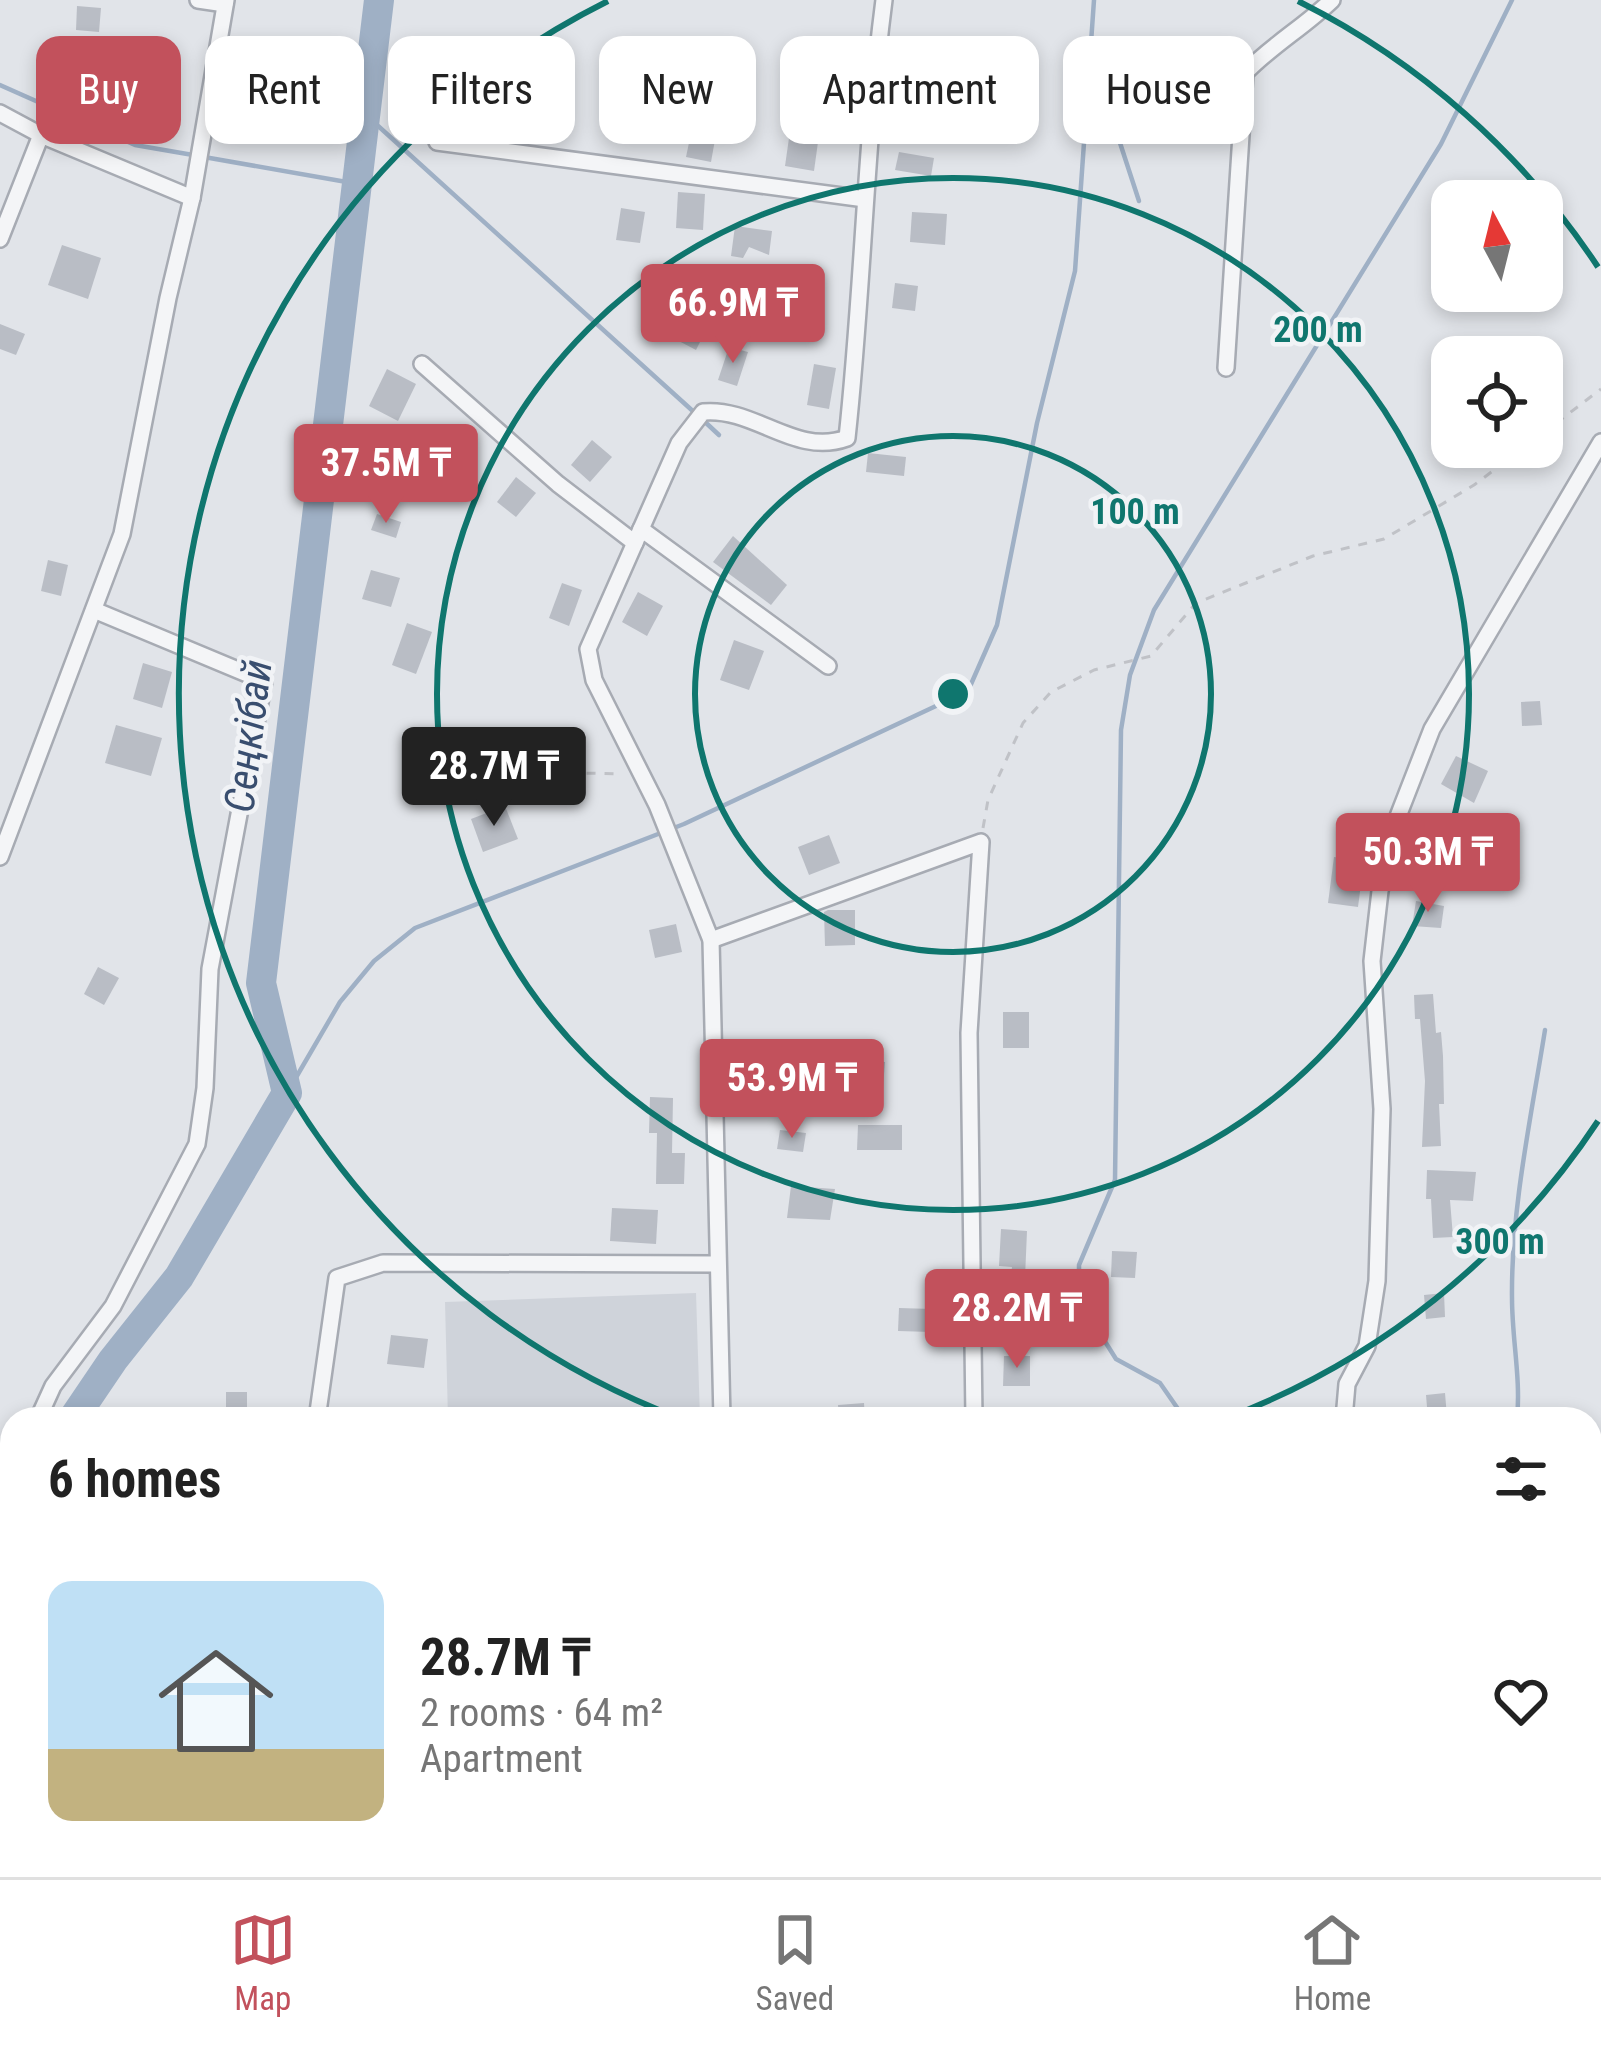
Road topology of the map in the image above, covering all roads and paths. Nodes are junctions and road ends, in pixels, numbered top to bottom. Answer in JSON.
{"nodes":[{"id":1,"x":198,"y":0,"type":"edge"},
{"id":2,"x":884,"y":0,"type":"edge"},
{"id":3,"x":1332,"y":0,"type":"edge"},
{"id":4,"x":225,"y":2,"type":"edge"},
{"id":5,"x":0,"y":113,"type":"edge"},
{"id":6,"x":36,"y":132,"type":"edge"},
{"id":7,"x":37,"y":144,"type":"edge"},
{"id":8,"x":63,"y":144,"type":"edge"},
{"id":9,"x":452,"y":144,"type":"edge"},
{"id":10,"x":192,"y":198,"type":"junction"},
{"id":11,"x":865,"y":199,"type":"junction"},
{"id":12,"x":0,"y":239,"type":"edge"},
{"id":13,"x":422,"y":364,"type":"dead end"},
{"id":14,"x":1226,"y":368,"type":"dead end"},
{"id":15,"x":1601,"y":389,"type":"edge"},
{"id":16,"x":1563,"y":418,"type":"edge"},
{"id":17,"x":1601,"y":442,"type":"edge"},
{"id":18,"x":1497,"y":468,"type":"edge"},
{"id":19,"x":638,"y":537,"type":"junction"},
{"id":20,"x":94,"y":610,"type":"junction"},
{"id":21,"x":828,"y":666,"type":"dead end"},
{"id":22,"x":408,"y":766,"type":"dead end"},
{"id":23,"x":642,"y":775,"type":"junction"},
{"id":24,"x":981,"y":842,"type":"junction"},
{"id":25,"x":0,"y":857,"type":"edge"},
{"id":26,"x":711,"y":940,"type":"junction"},
{"id":27,"x":717,"y":1264,"type":"junction"},
{"id":28,"x":1072,"y":1326,"type":"dead end"},
{"id":29,"x":973,"y":1332,"type":"junction"},
{"id":30,"x":43,"y":1407,"type":"edge"},
{"id":31,"x":319,"y":1407,"type":"edge"},
{"id":32,"x":722,"y":1407,"type":"edge"},
{"id":33,"x":974,"y":1407,"type":"edge"},
{"id":34,"x":1345,"y":1407,"type":"edge"}],
"edges":[{"from":1,"to":4,"type":"street"},
{"from":2,"to":11,"type":"street"},
{"from":3,"to":14,"type":"street"},
{"from":4,"to":10,"type":"street"},
{"from":5,"to":6,"type":"street"},
{"from":7,"to":12,"type":"street"},
{"from":8,"to":10,"type":"street"},
{"from":9,"to":11,"type":"street"},
{"from":10,"to":20,"type":"street"},
{"from":11,"to":19,"type":"street"},
{"from":13,"to":19,"type":"street"},
{"from":15,"to":16,"type":"path"},
{"from":17,"to":34,"type":"street"},
{"from":18,"to":24,"type":"path"},
{"from":19,"to":21,"type":"street"},
{"from":19,"to":23,"type":"street"},
{"from":20,"to":25,"type":"street"},
{"from":20,"to":30,"type":"street"},
{"from":22,"to":23,"type":"path"},
{"from":23,"to":26,"type":"street"},
{"from":24,"to":26,"type":"street"},
{"from":24,"to":29,"type":"street"},
{"from":26,"to":27,"type":"street"},
{"from":27,"to":31,"type":"street"},
{"from":27,"to":32,"type":"street"},
{"from":28,"to":29,"type":"path"},
{"from":29,"to":33,"type":"street"}]}
